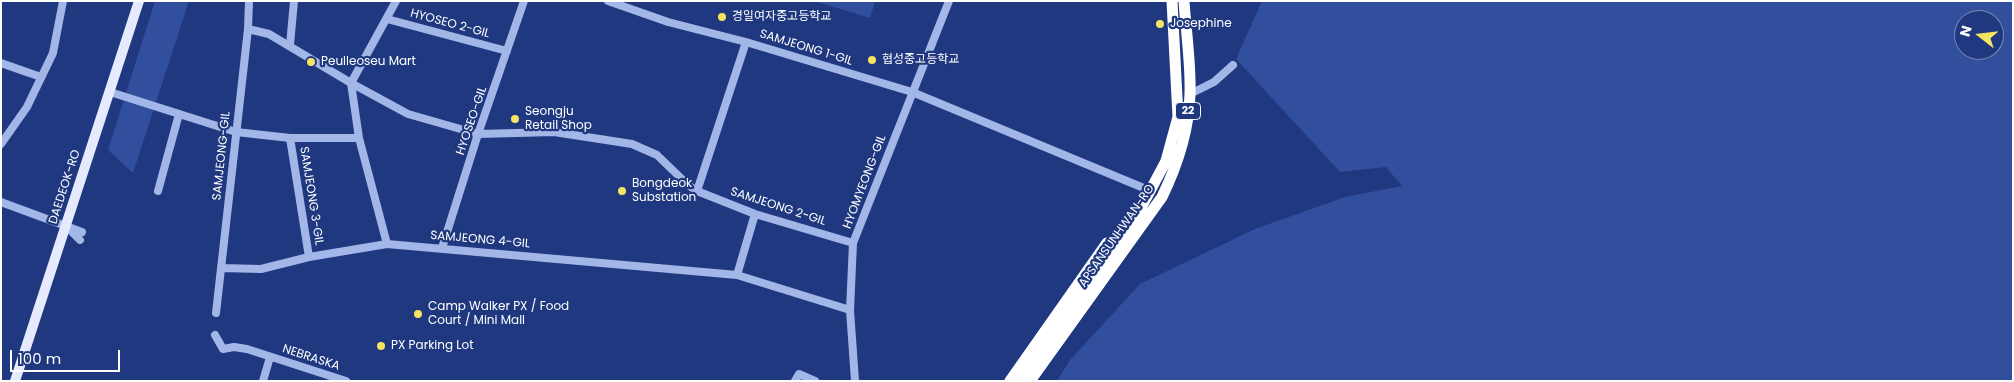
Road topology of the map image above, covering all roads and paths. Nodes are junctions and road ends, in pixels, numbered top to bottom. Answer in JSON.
{"nodes":[{"id":1,"x":63,"y":1,"type":"edge"},
{"id":2,"x":139,"y":1,"type":"edge"},
{"id":3,"x":294,"y":1,"type":"edge"},
{"id":4,"x":396,"y":1,"type":"edge"},
{"id":5,"x":524,"y":1,"type":"edge"},
{"id":6,"x":608,"y":1,"type":"edge"},
{"id":7,"x":949,"y":1,"type":"edge"},
{"id":8,"x":1172,"y":1,"type":"edge"},
{"id":9,"x":1184,"y":1,"type":"edge"},
{"id":10,"x":248,"y":2,"type":"edge"},
{"id":11,"x":386,"y":19,"type":"junction"},
{"id":12,"x":248,"y":29,"type":"junction"},
{"id":13,"x":746,"y":42,"type":"junction"},
{"id":14,"x":290,"y":45,"type":"junction"},
{"id":15,"x":507,"y":51,"type":"junction"},
{"id":16,"x":1,"y":62,"type":"edge"},
{"id":17,"x":1233,"y":65,"type":"dead end"},
{"id":18,"x":41,"y":77,"type":"junction"},
{"id":19,"x":351,"y":83,"type":"junction"},
{"id":20,"x":110,"y":92,"type":"junction"},
{"id":21,"x":912,"y":92,"type":"junction"},
{"id":22,"x":1190,"y":94,"type":"junction"},
{"id":23,"x":179,"y":114,"type":"junction"},
{"id":24,"x":236,"y":132,"type":"junction"},
{"id":25,"x":478,"y":134,"type":"junction"},
{"id":26,"x":290,"y":138,"type":"junction"},
{"id":27,"x":359,"y":138,"type":"junction"},
{"id":28,"x":1,"y":144,"type":"edge"},
{"id":29,"x":158,"y":191,"type":"dead end"},
{"id":30,"x":697,"y":191,"type":"junction"},
{"id":31,"x":1151,"y":191,"type":"junction"},
{"id":32,"x":1,"y":202,"type":"edge"},
{"id":33,"x":1147,"y":209,"type":"junction"},
{"id":34,"x":755,"y":214,"type":"junction"},
{"id":35,"x":66,"y":226,"type":"junction"},
{"id":36,"x":82,"y":232,"type":"dead end"},
{"id":37,"x":80,"y":240,"type":"dead end"},
{"id":38,"x":853,"y":243,"type":"junction"},
{"id":39,"x":387,"y":244,"type":"junction"},
{"id":40,"x":442,"y":248,"type":"junction"},
{"id":41,"x":309,"y":257,"type":"junction"},
{"id":42,"x":222,"y":268,"type":"junction"},
{"id":43,"x":737,"y":275,"type":"junction"},
{"id":44,"x":850,"y":310,"type":"junction"},
{"id":45,"x":216,"y":314,"type":"dead end"},
{"id":46,"x":215,"y":335,"type":"dead end"},
{"id":47,"x":270,"y":356,"type":"junction"},
{"id":48,"x":15,"y":381,"type":"edge"},
{"id":49,"x":262,"y":381,"type":"edge"},
{"id":50,"x":346,"y":381,"type":"edge"},
{"id":51,"x":795,"y":381,"type":"edge"},
{"id":52,"x":815,"y":381,"type":"edge"},
{"id":53,"x":855,"y":381,"type":"edge"},
{"id":54,"x":1010,"y":381,"type":"edge"},
{"id":55,"x":1021,"y":381,"type":"edge"},
{"id":56,"x":1030,"y":381,"type":"edge"},
{"id":57,"x":1040,"y":381,"type":"edge"}],
"edges":[{"from":1,"to":18,"type":"street"},
{"from":2,"to":20,"type":"main road","name":"DAEDEOK-RO"},
{"from":3,"to":14,"type":"street"},
{"from":4,"to":11,"type":"street"},
{"from":5,"to":15,"type":"street","name":"HYOSEO-GIL"},
{"from":6,"to":13,"type":"street","name":"SAMJEONG 1-GIL"},
{"from":7,"to":21,"type":"street","name":"HYOMYEONG-GIL"},
{"from":8,"to":31,"type":"highway","name":"APSANSUNHWAN-RO","number":"22"},
{"from":9,"to":22,"type":"highway","name":"APSANSUNHWAN-RO","number":"22"},
{"from":10,"to":12,"type":"street","name":"SAMJEONG-GIL"},
{"from":11,"to":15,"type":"street","name":"HYOSEO 2-GIL"},
{"from":11,"to":19,"type":"street"},
{"from":12,"to":14,"type":"street","name":"SAMJEONG 2-GIL"},
{"from":12,"to":24,"type":"street","name":"SAMJEONG-GIL"},
{"from":13,"to":21,"type":"street","name":"SAMJEONG 1-GIL"},
{"from":13,"to":30,"type":"street"},
{"from":14,"to":19,"type":"street","name":"SAMJEONG 2-GIL"},
{"from":15,"to":25,"type":"street","name":"HYOSEO-GIL"},
{"from":16,"to":18,"type":"street"},
{"from":17,"to":22,"type":"street"},
{"from":18,"to":28,"type":"street"},
{"from":19,"to":25,"type":"street","name":"SAMJEONG 2-GIL"},
{"from":19,"to":27,"type":"street"},
{"from":20,"to":23,"type":"street","name":"SAMJEONG 3-GIL"},
{"from":20,"to":35,"type":"main road","name":"DAEDEOK-RO"},
{"from":21,"to":31,"type":"street","name":"SAMJEONG 1-GIL"},
{"from":21,"to":38,"type":"street","name":"HYOMYEONG-GIL"},
{"from":22,"to":33,"type":"highway","name":"APSANSUNHWAN-RO","number":"22"},
{"from":23,"to":24,"type":"street","name":"SAMJEONG 3-GIL"},
{"from":23,"to":29,"type":"street"},
{"from":24,"to":26,"type":"street","name":"SAMJEONG 3-GIL"},
{"from":24,"to":42,"type":"street","name":"SAMJEONG-GIL"},
{"from":25,"to":30,"type":"street","name":"SAMJEONG 2-GIL"},
{"from":25,"to":40,"type":"street","name":"HYOSEO-GIL"},
{"from":26,"to":27,"type":"street","name":"SAMJEONG 3-GIL"},
{"from":26,"to":41,"type":"street","name":"SAMJEONG 3-GIL"},
{"from":27,"to":39,"type":"street"},
{"from":30,"to":34,"type":"street","name":"SAMJEONG 2-GIL"},
{"from":31,"to":33,"type":"highway","name":"APSANSUNHWAN-RO","number":"22"},
{"from":32,"to":35,"type":"street"},
{"from":33,"to":54,"type":"highway"},
{"from":33,"to":55,"type":"highway","name":"APSANSUNHWAN-RO","number":"22"},
{"from":33,"to":56,"type":"highway","name":"APSANSUNHWAN-RO","number":"22"},
{"from":33,"to":57,"type":"highway"},
{"from":34,"to":38,"type":"street","name":"SAMJEONG 2-GIL"},
{"from":34,"to":43,"type":"street"},
{"from":35,"to":36,"type":"street"},
{"from":35,"to":37,"type":"street"},
{"from":35,"to":48,"type":"main road","name":"DAEDEOK-RO"},
{"from":38,"to":44,"type":"street","name":"HYOMYEONG-GIL"},
{"from":39,"to":40,"type":"street","name":"SAMJEONG 4-GIL"},
{"from":39,"to":41,"type":"street","name":"SAMJEONG 4-GIL"},
{"from":40,"to":43,"type":"street","name":"SAMJEONG 4-GIL"},
{"from":41,"to":42,"type":"street","name":"SAMJEONG 4-GIL"},
{"from":42,"to":45,"type":"street","name":"SAMJEONG-GIL"},
{"from":43,"to":44,"type":"street","name":"SAMJEONG 4-GIL"},
{"from":44,"to":53,"type":"street","name":"HYOMYEONG-GIL"},
{"from":46,"to":47,"type":"street","name":"NEBRASKA"},
{"from":47,"to":49,"type":"street"},
{"from":47,"to":50,"type":"street","name":"NEBRASKA"},
{"from":51,"to":52,"type":"street"}]}
